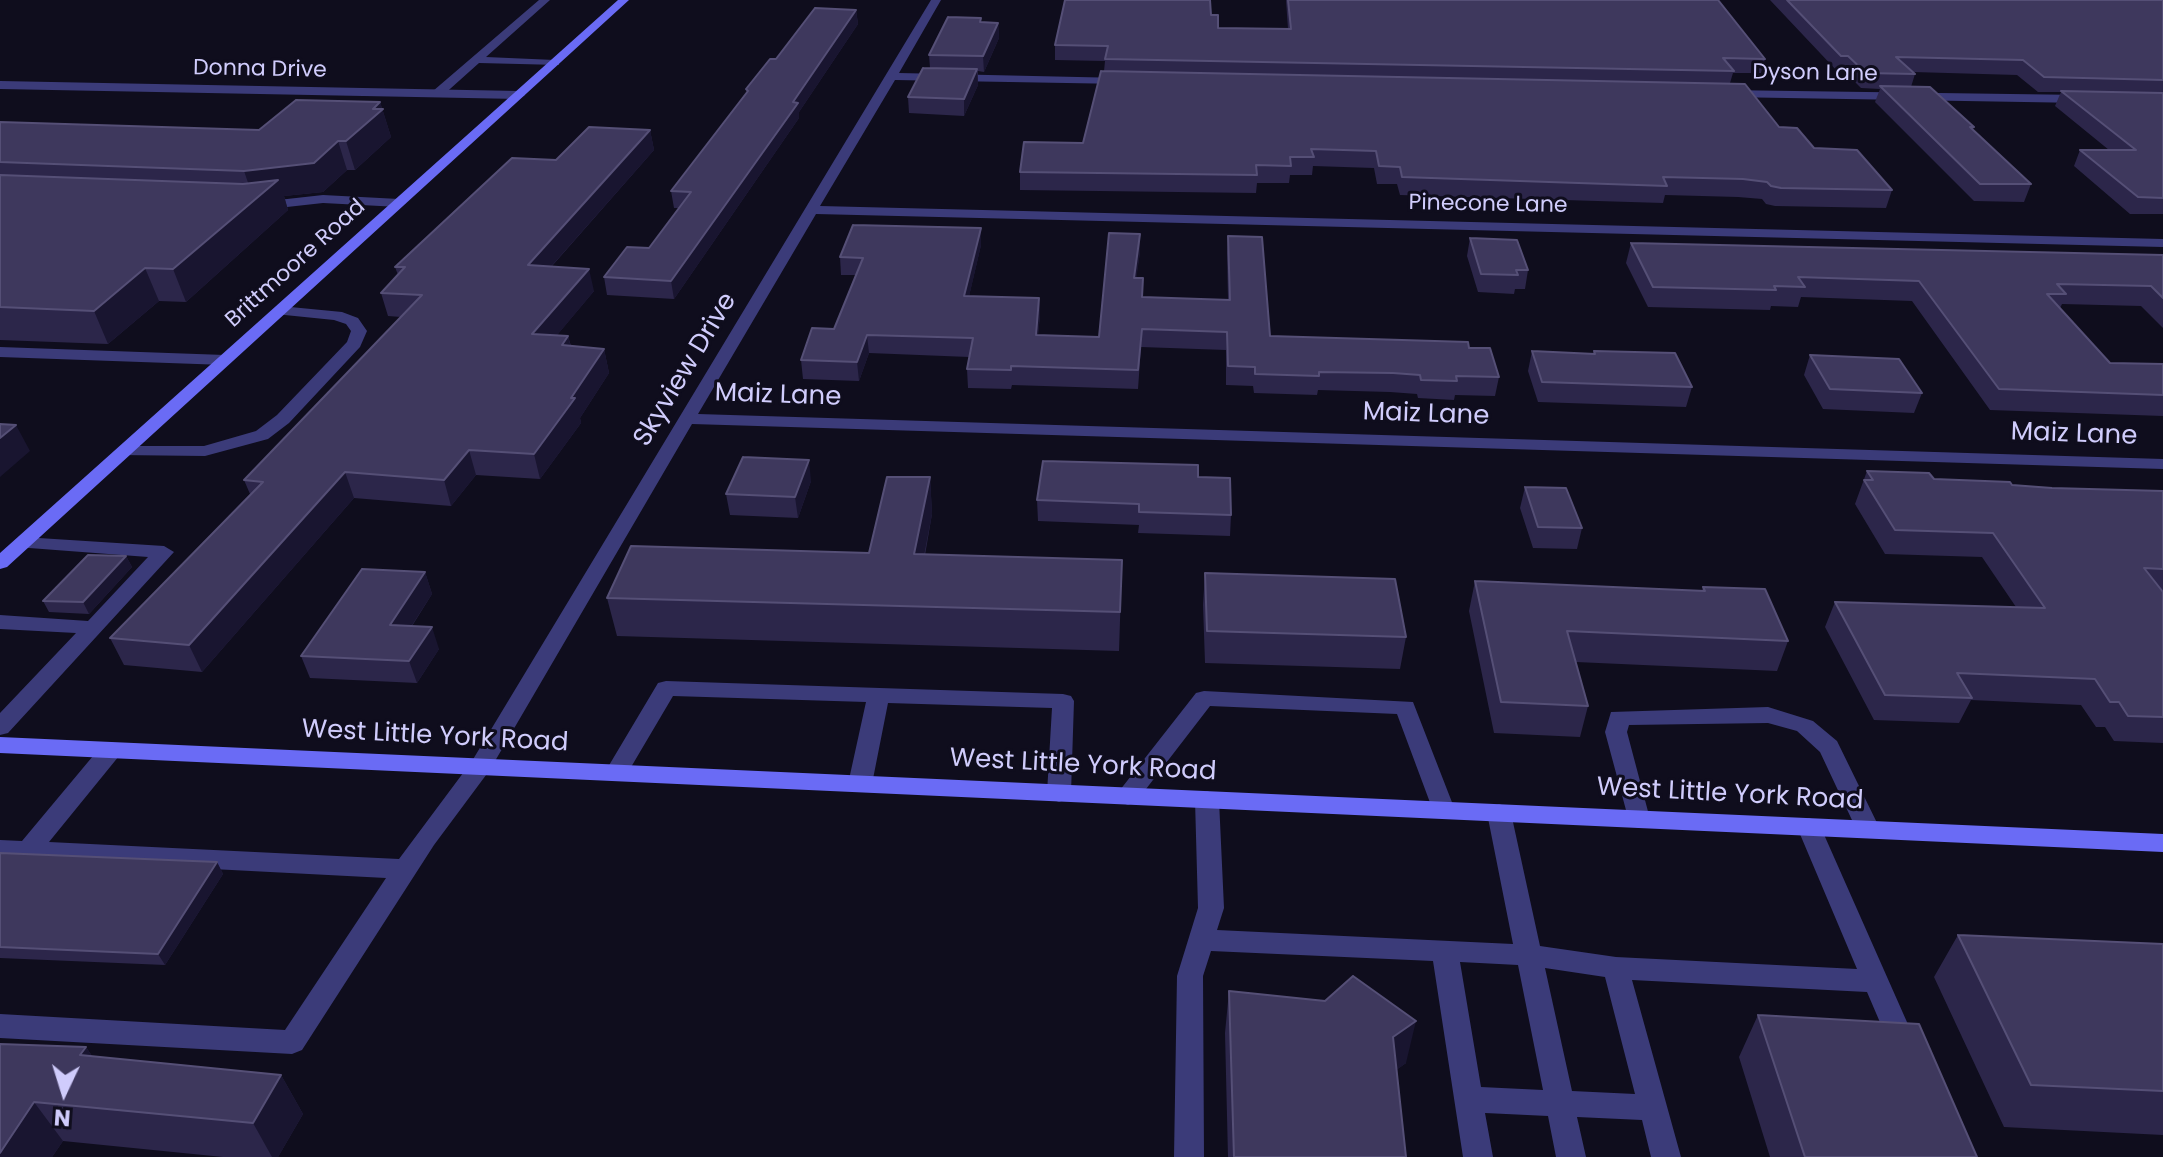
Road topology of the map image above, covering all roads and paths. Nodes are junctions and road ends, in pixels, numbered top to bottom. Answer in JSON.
{"nodes":[{"id":1,"x":545,"y":0,"type":"edge"},
{"id":2,"x":624,"y":0,"type":"edge"},
{"id":3,"x":936,"y":0,"type":"edge"},
{"id":4,"x":476,"y":60,"type":"junction"},
{"id":5,"x":555,"y":63,"type":"junction"},
{"id":6,"x":890,"y":76,"type":"junction"},
{"id":7,"x":1129,"y":81,"type":"edge"},
{"id":8,"x":3,"y":87,"type":"edge"},
{"id":9,"x":1718,"y":92,"type":"edge"},
{"id":10,"x":437,"y":94,"type":"junction"},
{"id":11,"x":519,"y":95,"type":"junction"},
{"id":12,"x":2099,"y":100,"type":"edge"},
{"id":13,"x":399,"y":203,"type":"junction"},
{"id":14,"x":238,"y":206,"type":"edge"},
{"id":15,"x":811,"y":210,"type":"junction"},
{"id":16,"x":2163,"y":243,"type":"edge"},
{"id":17,"x":280,"y":311,"type":"junction"},
{"id":18,"x":0,"y":352,"type":"edge"},
{"id":19,"x":225,"y":360,"type":"junction"},
{"id":20,"x":688,"y":419,"type":"junction"},
{"id":21,"x":124,"y":451,"type":"junction"},
{"id":22,"x":2163,"y":464,"type":"edge"},
{"id":23,"x":23,"y":543,"type":"junction"},
{"id":24,"x":0,"y":563,"type":"edge"},
{"id":25,"x":0,"y":622,"type":"edge"},
{"id":26,"x":95,"y":628,"type":"junction"},
{"id":27,"x":879,"y":695,"type":"junction"},
{"id":28,"x":0,"y":727,"type":"edge"},
{"id":29,"x":0,"y":745,"type":"edge"},
{"id":30,"x":111,"y":750,"type":"junction"},
{"id":31,"x":480,"y":767,"type":"junction"},
{"id":32,"x":616,"y":773,"type":"junction"},
{"id":33,"x":860,"y":784,"type":"junction"},
{"id":34,"x":1059,"y":793,"type":"junction"},
{"id":35,"x":1128,"y":796,"type":"junction"},
{"id":36,"x":1207,"y":800,"type":"junction"},
{"id":37,"x":1443,"y":810,"type":"junction"},
{"id":38,"x":1499,"y":813,"type":"junction"},
{"id":39,"x":1638,"y":819,"type":"junction"},
{"id":40,"x":1809,"y":827,"type":"junction"},
{"id":41,"x":1868,"y":829,"type":"junction"},
{"id":42,"x":2163,"y":843,"type":"edge"},
{"id":43,"x":0,"y":849,"type":"edge"},
{"id":44,"x":29,"y":849,"type":"junction"},
{"id":45,"x":405,"y":869,"type":"junction"},
{"id":46,"x":1201,"y":940,"type":"junction"},
{"id":47,"x":1445,"y":951,"type":"junction"},
{"id":48,"x":1529,"y":955,"type":"junction"},
{"id":49,"x":1616,"y":968,"type":"junction"},
{"id":50,"x":1875,"y":981,"type":"junction"},
{"id":51,"x":0,"y":1026,"type":"edge"},
{"id":52,"x":1917,"y":1076,"type":"edge"},
{"id":53,"x":1469,"y":1099,"type":"junction"},
{"id":54,"x":1560,"y":1102,"type":"junction"},
{"id":55,"x":1653,"y":1108,"type":"junction"},
{"id":56,"x":1189,"y":1157,"type":"edge"},
{"id":57,"x":1478,"y":1157,"type":"edge"},
{"id":58,"x":1571,"y":1157,"type":"edge"},
{"id":59,"x":1666,"y":1157,"type":"edge"}],
"edges":[{"from":1,"to":4,"type":"street"},
{"from":2,"to":5,"type":"main road","name":"Brittmoore Road"},
{"from":3,"to":6,"type":"street","name":"Skyview Drive"},
{"from":4,"to":5,"type":"street"},
{"from":4,"to":10,"type":"street"},
{"from":5,"to":11,"type":"main road","name":"Brittmoore Road"},
{"from":6,"to":7,"type":"street"},
{"from":6,"to":15,"type":"street","name":"Skyview Drive"},
{"from":8,"to":10,"type":"street","name":"Donna Drive"},
{"from":9,"to":12,"type":"street","name":"Dyson Lane"},
{"from":10,"to":11,"type":"street","name":"Donna Drive"},
{"from":11,"to":13,"type":"main road","name":"Brittmoore Road"},
{"from":13,"to":14,"type":"street"},
{"from":13,"to":17,"type":"main road","name":"Brittmoore Road"},
{"from":15,"to":16,"type":"street","name":"Pinecone Lane"},
{"from":15,"to":20,"type":"street","name":"Skyview Drive"},
{"from":17,"to":19,"type":"main road","name":"Brittmoore Road"},
{"from":17,"to":21,"type":"street"},
{"from":18,"to":19,"type":"street"},
{"from":19,"to":21,"type":"main road","name":"Brittmoore Road"},
{"from":20,"to":22,"type":"street","name":"Maiz Lane"},
{"from":20,"to":31,"type":"street","name":"Skyview Drive"},
{"from":21,"to":23,"type":"main road","name":"Brittmoore Road"},
{"from":23,"to":24,"type":"main road","name":"Brittmoore Road"},
{"from":23,"to":26,"type":"street"},
{"from":25,"to":26,"type":"street"},
{"from":26,"to":28,"type":"street"},
{"from":27,"to":32,"type":"street"},
{"from":27,"to":33,"type":"street"},
{"from":27,"to":34,"type":"street"},
{"from":29,"to":30,"type":"main road","name":"West Little York Road"},
{"from":30,"to":31,"type":"main road","name":"West Little York Road"},
{"from":30,"to":44,"type":"street"},
{"from":31,"to":32,"type":"main road","name":"West Little York Road"},
{"from":31,"to":45,"type":"street","name":"Skyview Drive"},
{"from":32,"to":33,"type":"main road","name":"West Little York Road"},
{"from":33,"to":34,"type":"main road","name":"West Little York Road"},
{"from":34,"to":35,"type":"main road","name":"West Little York Road"},
{"from":35,"to":36,"type":"main road","name":"West Little York Road"},
{"from":35,"to":37,"type":"street"},
{"from":36,"to":37,"type":"main road","name":"West Little York Road"},
{"from":36,"to":46,"type":"street"},
{"from":37,"to":38,"type":"main road","name":"West Little York Road"},
{"from":38,"to":39,"type":"main road","name":"West Little York Road"},
{"from":38,"to":48,"type":"street"},
{"from":39,"to":40,"type":"main road","name":"West Little York Road"},
{"from":39,"to":41,"type":"street"},
{"from":40,"to":41,"type":"main road","name":"West Little York Road"},
{"from":40,"to":50,"type":"street"},
{"from":41,"to":42,"type":"main road","name":"West Little York Road"},
{"from":43,"to":44,"type":"street"},
{"from":44,"to":45,"type":"street"},
{"from":45,"to":51,"type":"street","name":"Skyview Drive"},
{"from":46,"to":47,"type":"street"},
{"from":46,"to":56,"type":"street"},
{"from":47,"to":48,"type":"street"},
{"from":47,"to":53,"type":"street"},
{"from":48,"to":49,"type":"street"},
{"from":48,"to":54,"type":"street"},
{"from":49,"to":50,"type":"street"},
{"from":49,"to":55,"type":"street"},
{"from":50,"to":52,"type":"street"},
{"from":53,"to":54,"type":"street"},
{"from":53,"to":57,"type":"street"},
{"from":54,"to":55,"type":"street"},
{"from":54,"to":58,"type":"street"},
{"from":55,"to":59,"type":"street"}]}
